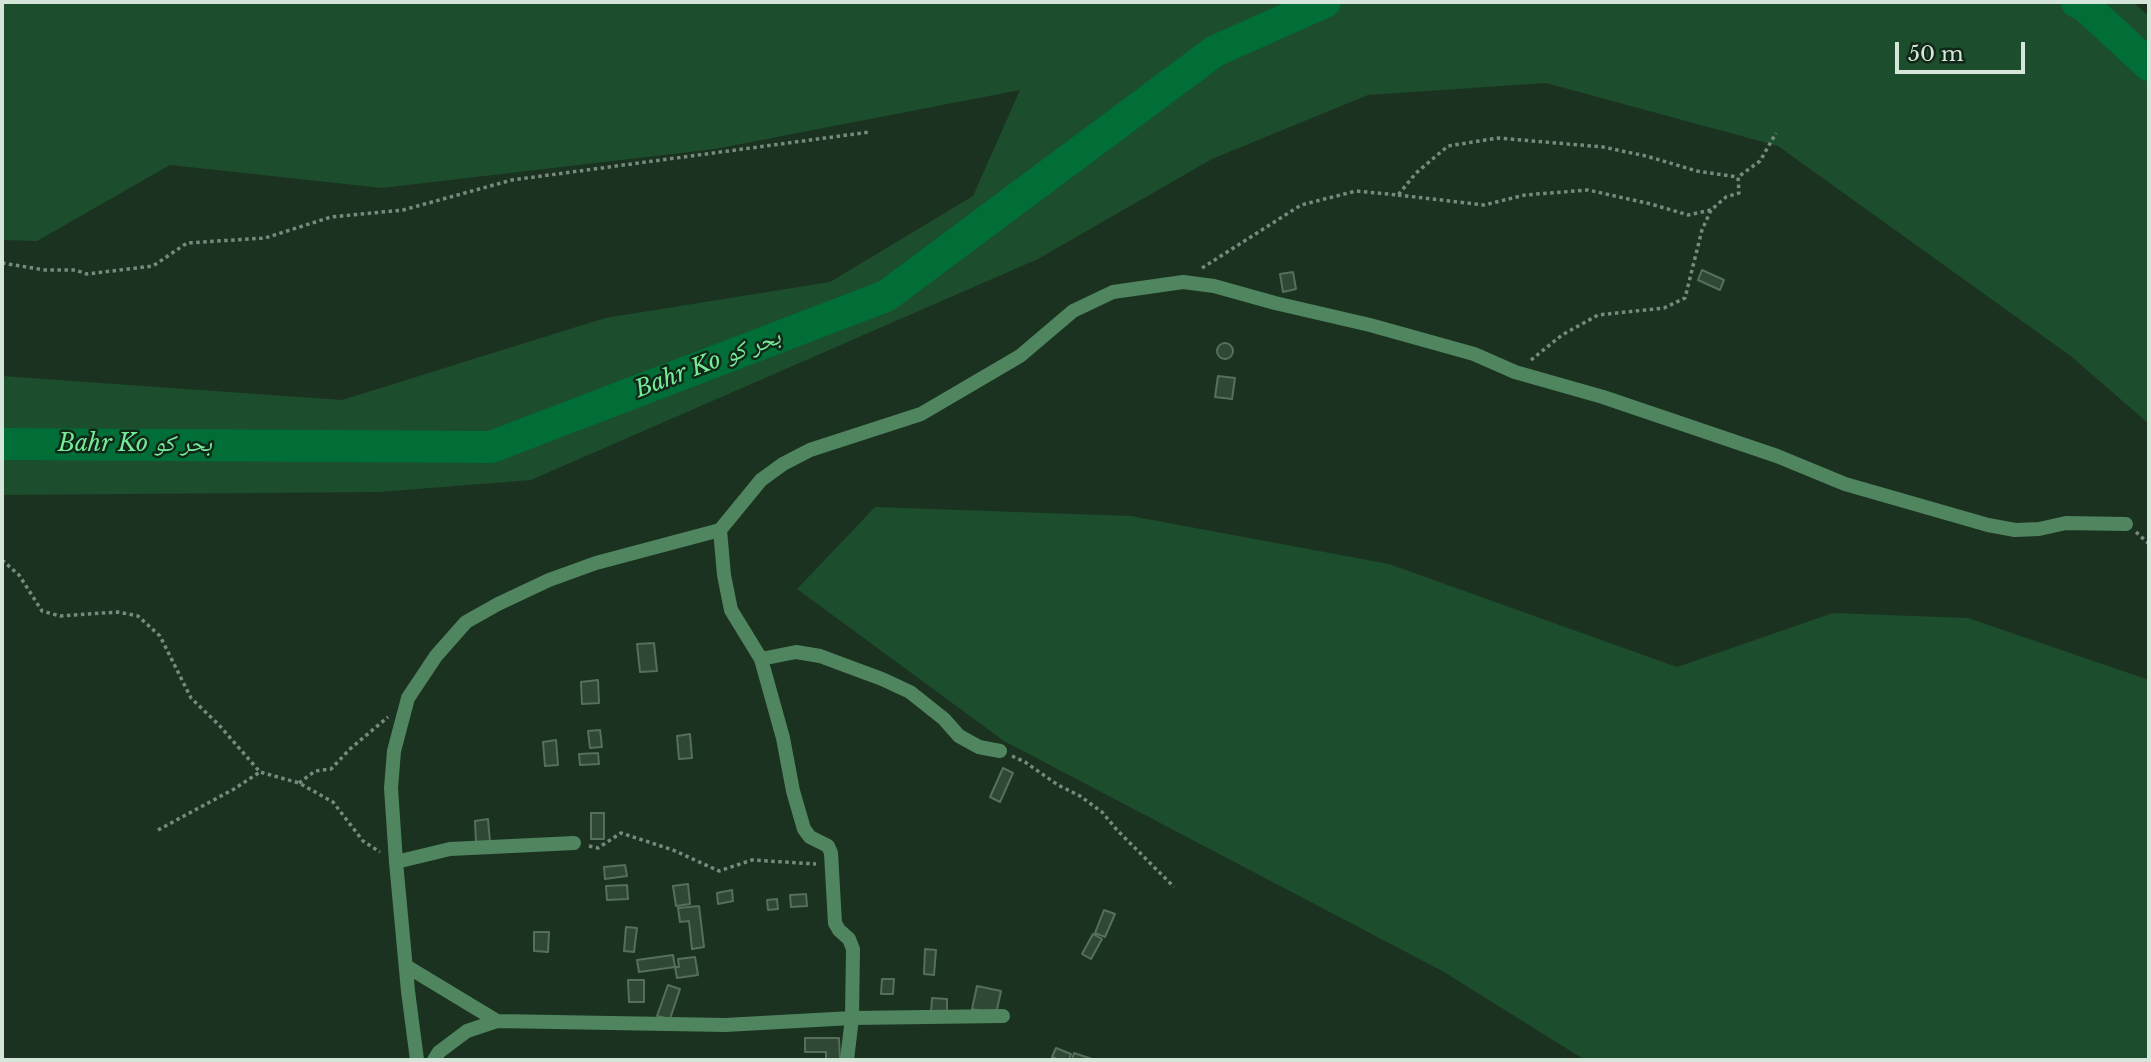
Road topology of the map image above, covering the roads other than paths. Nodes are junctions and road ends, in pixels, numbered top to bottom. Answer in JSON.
{"nodes":[{"id":1,"x":2126,"y":524,"type":"dead end"},
{"id":2,"x":720,"y":530,"type":"junction"},
{"id":3,"x":761,"y":659,"type":"junction"},
{"id":4,"x":1000,"y":751,"type":"road end"},
{"id":5,"x":574,"y":843,"type":"road end"},
{"id":6,"x":397,"y":863,"type":"junction"},
{"id":7,"x":405,"y":966,"type":"junction"},
{"id":8,"x":1003,"y":1016,"type":"dead end"},
{"id":9,"x":852,"y":1018,"type":"junction"},
{"id":10,"x":496,"y":1021,"type":"junction"},
{"id":11,"x":417,"y":1060,"type":"edge"},
{"id":12,"x":434,"y":1060,"type":"edge"},
{"id":13,"x":847,"y":1060,"type":"edge"}],
"edges":[{"from":1,"to":2,"type":"street"},
{"from":2,"to":3,"type":"street"},
{"from":2,"to":6,"type":"street"},
{"from":3,"to":4,"type":"street"},
{"from":3,"to":9,"type":"street"},
{"from":5,"to":6,"type":"street"},
{"from":6,"to":7,"type":"street"},
{"from":7,"to":10,"type":"street"},
{"from":7,"to":11,"type":"street"},
{"from":8,"to":9,"type":"street"},
{"from":9,"to":10,"type":"street"},
{"from":9,"to":13,"type":"street"},
{"from":10,"to":12,"type":"street"}]}
